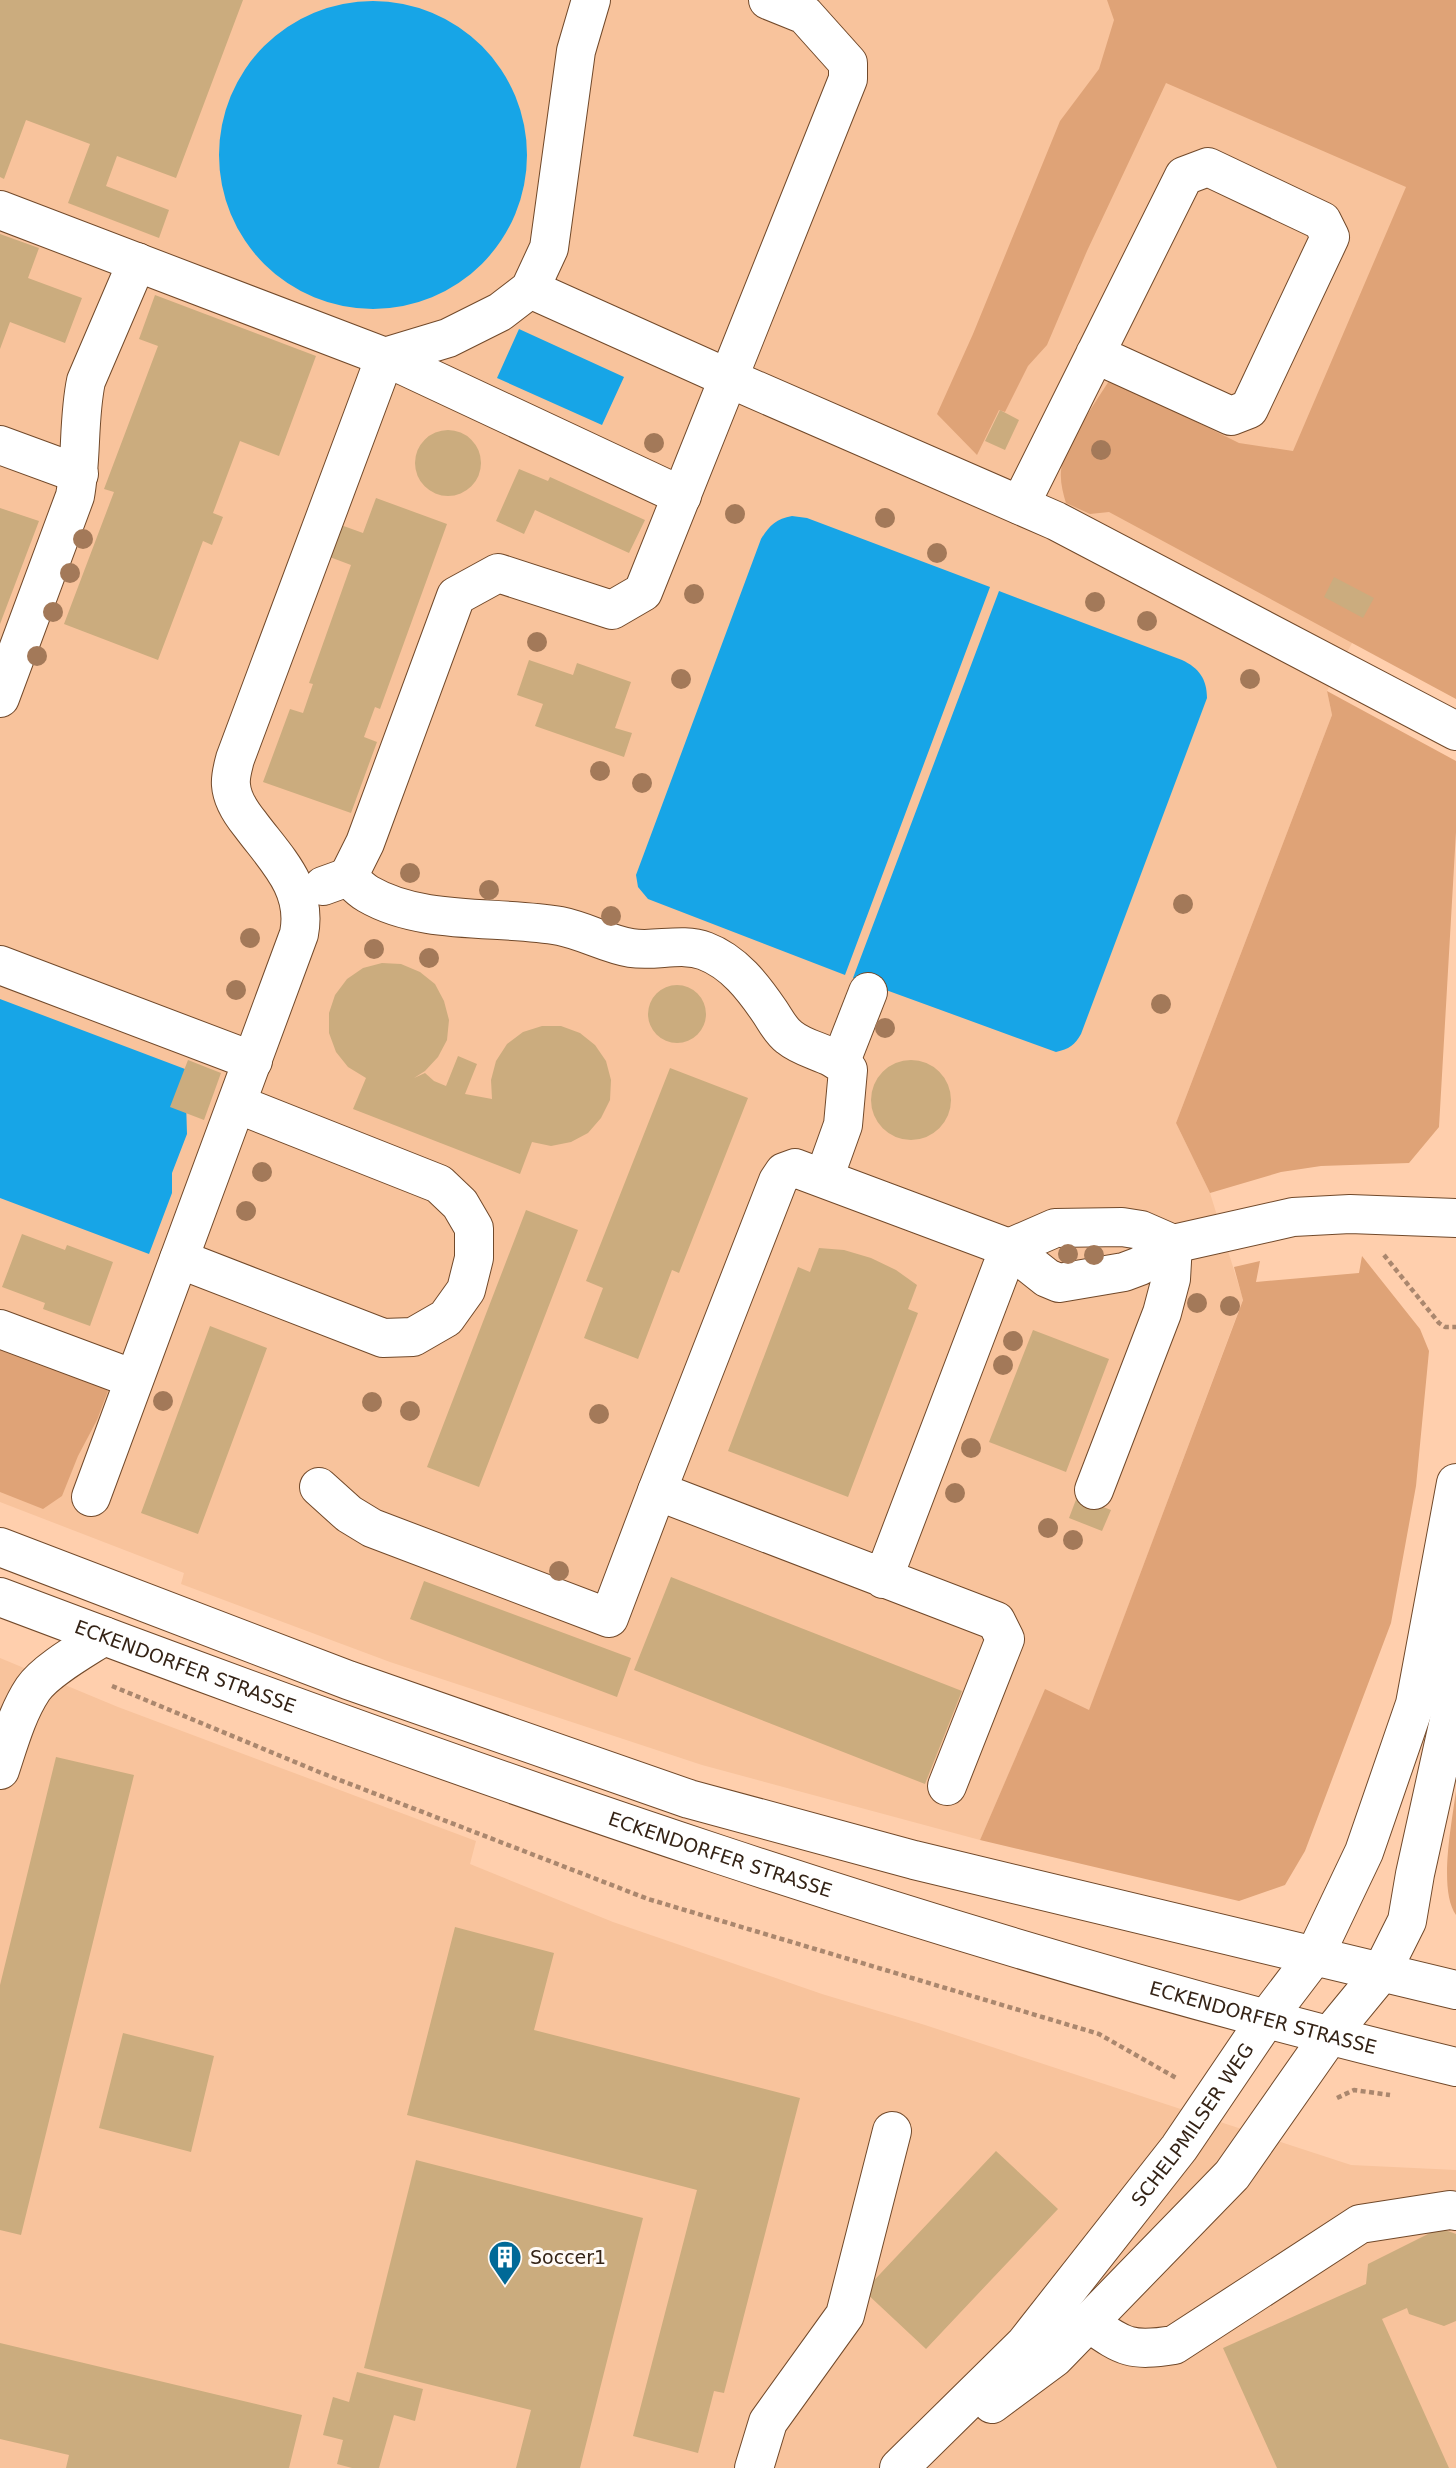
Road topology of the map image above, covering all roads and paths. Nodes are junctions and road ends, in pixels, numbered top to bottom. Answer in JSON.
{"nodes":[{"id":1,"x":591,"y":0,"type":"edge"},
{"id":2,"x":768,"y":0,"type":"edge"},
{"id":3,"x":0,"y":210,"type":"edge"},
{"id":4,"x":137,"y":262,"type":"junction"},
{"id":5,"x":530,"y":289,"type":"junction"},
{"id":6,"x":1095,"y":354,"type":"junction"},
{"id":7,"x":386,"y":357,"type":"junction"},
{"id":8,"x":728,"y":378,"type":"junction"},
{"id":9,"x":0,"y":445,"type":"edge"},
{"id":10,"x":79,"y":474,"type":"junction"},
{"id":11,"x":682,"y":496,"type":"junction"},
{"id":12,"x":1020,"y":505,"type":"junction"},
{"id":13,"x":0,"y":698,"type":"edge"},
{"id":14,"x":1456,"y":731,"type":"edge"},
{"id":15,"x":348,"y":877,"type":"junction"},
{"id":16,"x":299,"y":896,"type":"junction"},
{"id":17,"x":0,"y":965,"type":"edge"},
{"id":18,"x":868,"y":992,"type":"dead end"},
{"id":19,"x":253,"y":1061,"type":"junction"},
{"id":20,"x":841,"y":1061,"type":"junction"},
{"id":21,"x":237,"y":1104,"type":"junction"},
{"id":22,"x":824,"y":1178,"type":"junction"},
{"id":23,"x":1350,"y":1214,"type":"junction"},
{"id":24,"x":1456,"y":1218,"type":"edge"},
{"id":25,"x":1173,"y":1244,"type":"junction"},
{"id":26,"x":1009,"y":1248,"type":"junction"},
{"id":27,"x":179,"y":1259,"type":"junction"},
{"id":28,"x":1456,"y":1327,"type":"edge"},
{"id":29,"x":0,"y":1329,"type":"edge"},
{"id":30,"x":134,"y":1379,"type":"junction"},
{"id":31,"x":1456,"y":1483,"type":"edge"},
{"id":32,"x":319,"y":1487,"type":"dead end"},
{"id":33,"x":1094,"y":1490,"type":"dead end"},
{"id":34,"x":657,"y":1491,"type":"junction"},
{"id":35,"x":91,"y":1497,"type":"dead end"},
{"id":36,"x":1456,"y":1537,"type":"edge"},
{"id":37,"x":0,"y":1548,"type":"edge"},
{"id":38,"x":883,"y":1578,"type":"junction"},
{"id":39,"x":0,"y":1597,"type":"edge"},
{"id":40,"x":104,"y":1636,"type":"junction"},
{"id":41,"x":60,"y":1664,"type":"junction"},
{"id":42,"x":0,"y":1770,"type":"edge"},
{"id":43,"x":947,"y":1786,"type":"dead end"},
{"id":44,"x":1315,"y":1955,"type":"junction"},
{"id":45,"x":1381,"y":1973,"type":"junction"},
{"id":46,"x":1456,"y":1990,"type":"edge"},
{"id":47,"x":1266,"y":2018,"type":"junction"},
{"id":48,"x":1330,"y":2035,"type":"junction"},
{"id":49,"x":1456,"y":2067,"type":"edge"},
{"id":50,"x":1393,"y":2095,"type":"dead end"},
{"id":51,"x":1211,"y":2097,"type":"junction"},
{"id":52,"x":1330,"y":2102,"type":"dead end"},
{"id":53,"x":892,"y":2131,"type":"dead end"},
{"id":54,"x":1456,"y":2211,"type":"edge"},
{"id":55,"x":1089,"y":2323,"type":"junction"},
{"id":56,"x":754,"y":2468,"type":"edge"},
{"id":57,"x":899,"y":2468,"type":"edge"},
{"id":58,"x":906,"y":2468,"type":"edge"}],
"edges":[{"from":1,"to":5,"type":"main road"},
{"from":2,"to":8,"type":"main road"},
{"from":3,"to":4,"type":"main road"},
{"from":4,"to":7,"type":"main road"},
{"from":4,"to":10,"type":"main road"},
{"from":5,"to":7,"type":"main road"},
{"from":5,"to":8,"type":"main road"},
{"from":6,"to":6,"type":"main road"},
{"from":6,"to":12,"type":"main road"},
{"from":7,"to":11,"type":"main road"},
{"from":7,"to":16,"type":"main road"},
{"from":8,"to":11,"type":"main road"},
{"from":8,"to":12,"type":"main road"},
{"from":9,"to":10,"type":"main road"},
{"from":10,"to":13,"type":"main road"},
{"from":11,"to":15,"type":"main road"},
{"from":12,"to":14,"type":"main road"},
{"from":15,"to":16,"type":"main road"},
{"from":15,"to":20,"type":"main road"},
{"from":16,"to":19,"type":"main road"},
{"from":17,"to":19,"type":"main road"},
{"from":18,"to":20,"type":"main road"},
{"from":19,"to":21,"type":"main road"},
{"from":20,"to":22,"type":"main road"},
{"from":21,"to":27,"type":"main road"},
{"from":21,"to":27,"type":"main road"},
{"from":22,"to":26,"type":"main road"},
{"from":22,"to":34,"type":"main road"},
{"from":23,"to":24,"type":"main road"},
{"from":23,"to":25,"type":"main road"},
{"from":23,"to":28,"type":"path"},
{"from":25,"to":26,"type":"main road"},
{"from":25,"to":26,"type":"main road"},
{"from":25,"to":33,"type":"main road"},
{"from":26,"to":38,"type":"main road"},
{"from":27,"to":30,"type":"main road"},
{"from":29,"to":30,"type":"main road"},
{"from":30,"to":35,"type":"main road"},
{"from":31,"to":44,"type":"main road","name":"SCHELPMILSER WEG"},
{"from":32,"to":34,"type":"main road"},
{"from":34,"to":38,"type":"main road"},
{"from":36,"to":45,"type":"main road"},
{"from":37,"to":44,"type":"main road"},
{"from":38,"to":43,"type":"main road"},
{"from":39,"to":40,"type":"main road","name":"ECKENDORFER STRASSE"},
{"from":40,"to":41,"type":"main road"},
{"from":40,"to":47,"type":"main road","name":"ECKENDORFER STRASSE"},
{"from":41,"to":42,"type":"main road"},
{"from":41,"to":51,"type":"path"},
{"from":44,"to":45,"type":"main road"},
{"from":44,"to":47,"type":"main road","name":"SCHELPMILSER WEG"},
{"from":45,"to":46,"type":"main road"},
{"from":45,"to":48,"type":"main road"},
{"from":47,"to":48,"type":"main road","name":"ECKENDORFER STRASSE"},
{"from":47,"to":51,"type":"main road","name":"SCHELPMILSER WEG"},
{"from":48,"to":49,"type":"main road","name":"ECKENDORFER STRASSE"},
{"from":48,"to":55,"type":"main road"},
{"from":50,"to":52,"type":"path"},
{"from":51,"to":57,"type":"main road","name":"SCHELPMILSER WEG"},
{"from":53,"to":56,"type":"main road"},
{"from":54,"to":55,"type":"main road"},
{"from":55,"to":58,"type":"main road"}]}
